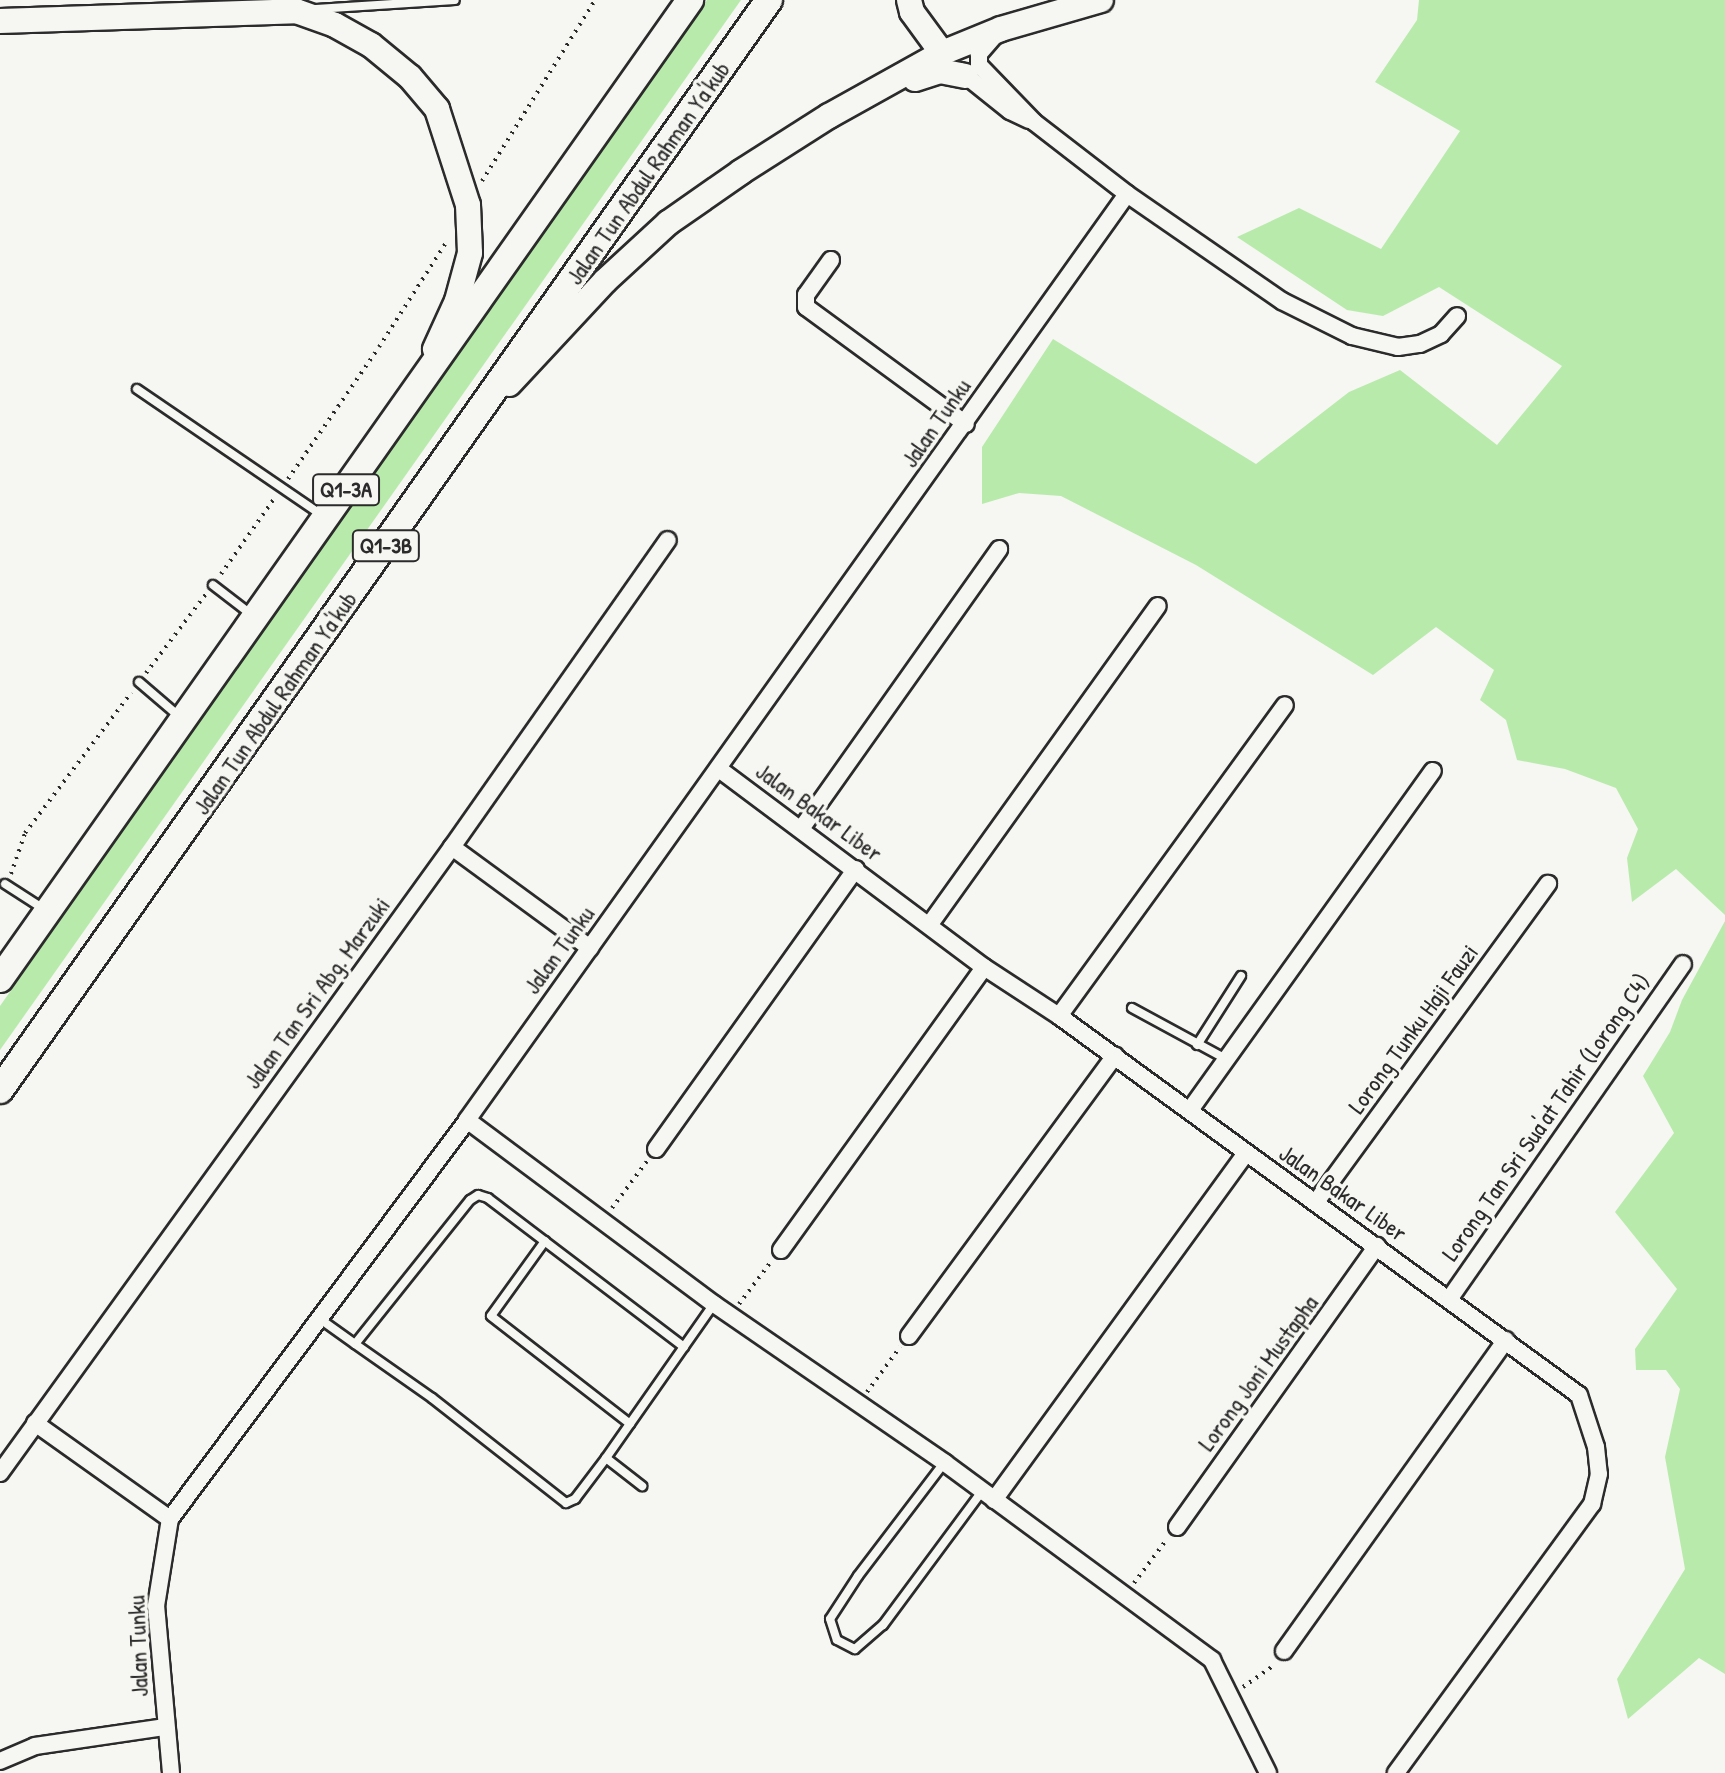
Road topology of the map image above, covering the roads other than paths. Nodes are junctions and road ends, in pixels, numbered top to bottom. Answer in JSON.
{"nodes":[{"id":1,"x":455,"y":0,"type":"edge"},
{"id":2,"x":690,"y":0,"type":"edge"},
{"id":3,"x":769,"y":0,"type":"edge"},
{"id":4,"x":909,"y":0,"type":"edge"},
{"id":5,"x":1101,"y":0,"type":"edge"},
{"id":6,"x":296,"y":11,"type":"junction"},
{"id":7,"x":0,"y":21,"type":"edge"},
{"id":8,"x":1001,"y":29,"type":"junction"},
{"id":9,"x":942,"y":53,"type":"junction"},
{"id":10,"x":966,"y":76,"type":"junction"},
{"id":11,"x":901,"y":77,"type":"junction"},
{"id":12,"x":1034,"y":122,"type":"junction"},
{"id":13,"x":1127,"y":194,"type":"junction"},
{"id":14,"x":831,"y":260,"type":"dead end"},
{"id":15,"x":1457,"y":316,"type":"dead end"},
{"id":16,"x":137,"y":389,"type":"dead end"},
{"id":17,"x":414,"y":395,"type":"junction"},
{"id":18,"x":475,"y":420,"type":"junction"},
{"id":19,"x":966,"y":424,"type":"junction"},
{"id":20,"x":327,"y":518,"type":"junction"},
{"id":21,"x":668,"y":540,"type":"dead end"},
{"id":22,"x":999,"y":549,"type":"dead end"},
{"id":23,"x":213,"y":585,"type":"road end"},
{"id":24,"x":1158,"y":606,"type":"dead end"},
{"id":25,"x":256,"y":618,"type":"junction"},
{"id":26,"x":139,"y":682,"type":"road end"},
{"id":27,"x":1285,"y":705,"type":"dead end"},
{"id":28,"x":183,"y":720,"type":"junction"},
{"id":29,"x":719,"y":769,"type":"junction"},
{"id":30,"x":1433,"y":771,"type":"dead end"},
{"id":31,"x":801,"y":829,"type":"junction"},
{"id":32,"x":452,"y":847,"type":"junction"},
{"id":33,"x":856,"y":869,"type":"junction"},
{"id":34,"x":5,"y":884,"type":"road end"},
{"id":35,"x":1548,"y":884,"type":"dead end"},
{"id":36,"x":48,"y":912,"type":"junction"},
{"id":37,"x":930,"y":924,"type":"junction"},
{"id":38,"x":590,"y":948,"type":"junction"},
{"id":39,"x":1683,"y":964,"type":"dead end"},
{"id":40,"x":984,"y":967,"type":"junction"},
{"id":41,"x":1241,"y":976,"type":"dead end"},
{"id":42,"x":0,"y":979,"type":"edge"},
{"id":43,"x":1132,"y":1008,"type":"dead end"},
{"id":44,"x":1059,"y":1016,"type":"junction"},
{"id":45,"x":1197,"y":1045,"type":"junction"},
{"id":46,"x":1115,"y":1056,"type":"junction"},
{"id":47,"x":1227,"y":1059,"type":"junction"},
{"id":48,"x":0,"y":1090,"type":"edge"},
{"id":49,"x":1190,"y":1110,"type":"junction"},
{"id":50,"x":467,"y":1120,"type":"junction"},
{"id":51,"x":656,"y":1149,"type":"road end"},
{"id":52,"x":1245,"y":1154,"type":"junction"},
{"id":53,"x":1316,"y":1202,"type":"junction"},
{"id":54,"x":545,"y":1241,"type":"junction"},
{"id":55,"x":1377,"y":1246,"type":"junction"},
{"id":56,"x":781,"y":1250,"type":"road end"},
{"id":57,"x":1450,"y":1298,"type":"junction"},
{"id":58,"x":714,"y":1304,"type":"junction"},
{"id":59,"x":320,"y":1319,"type":"junction"},
{"id":60,"x":909,"y":1336,"type":"road end"},
{"id":61,"x":1506,"y":1340,"type":"junction"},
{"id":62,"x":355,"y":1344,"type":"junction"},
{"id":63,"x":684,"y":1347,"type":"junction"},
{"id":64,"x":35,"y":1423,"type":"junction"},
{"id":65,"x":630,"y":1424,"type":"junction"},
{"id":66,"x":606,"y":1458,"type":"junction"},
{"id":67,"x":945,"y":1463,"type":"junction"},
{"id":68,"x":0,"y":1473,"type":"edge"},
{"id":69,"x":642,"y":1486,"type":"dead end"},
{"id":70,"x":988,"y":1496,"type":"junction"},
{"id":71,"x":170,"y":1519,"type":"junction"},
{"id":72,"x":1177,"y":1527,"type":"road end"},
{"id":73,"x":1284,"y":1651,"type":"road end"},
{"id":74,"x":166,"y":1727,"type":"junction"},
{"id":75,"x":0,"y":1761,"type":"edge"},
{"id":76,"x":171,"y":1773,"type":"edge"},
{"id":77,"x":1268,"y":1773,"type":"edge"},
{"id":78,"x":1396,"y":1773,"type":"edge"}],
"edges":[{"from":1,"to":6,"type":"lane"},
{"from":2,"to":17,"type":"main road","number":"Q1-3A"},
{"from":3,"to":18,"type":"main road","name":"Jalan Tun Abdul Rahman Ya'kub","number":"Q1-3B"},
{"from":4,"to":9,"type":"street"},
{"from":5,"to":8,"type":"street"},
{"from":6,"to":7,"type":"street"},
{"from":6,"to":17,"type":"street"},
{"from":8,"to":9,"type":"street"},
{"from":8,"to":12,"type":"street"},
{"from":9,"to":10,"type":"street"},
{"from":9,"to":11,"type":"street"},
{"from":10,"to":11,"type":"street"},
{"from":10,"to":12,"type":"street"},
{"from":11,"to":18,"type":"street"},
{"from":12,"to":13,"type":"street"},
{"from":13,"to":15,"type":"street"},
{"from":13,"to":19,"type":"street","name":"Jalan Tunku"},
{"from":14,"to":19,"type":"street"},
{"from":16,"to":20,"type":"lane"},
{"from":17,"to":20,"type":"main road","number":"Q1-3A"},
{"from":18,"to":48,"type":"main road","name":"Jalan Tun Abdul Rahman Ya'kub","number":"Q1-3B"},
{"from":19,"to":29,"type":"street","name":"Jalan Tunku"},
{"from":20,"to":25,"type":"main road","number":"Q1-3A"},
{"from":21,"to":32,"type":"street","name":"Jalan Tan Sri Abg. Marzuki"},
{"from":22,"to":31,"type":"street"},
{"from":23,"to":25,"type":"lane"},
{"from":24,"to":37,"type":"street"},
{"from":25,"to":28,"type":"main road","number":"Q1-3A"},
{"from":26,"to":28,"type":"lane"},
{"from":27,"to":44,"type":"street"},
{"from":28,"to":36,"type":"main road","number":"Q1-3A"},
{"from":29,"to":31,"type":"street","name":"Jalan Bakar Liber"},
{"from":29,"to":38,"type":"street","name":"Jalan Tunku"},
{"from":30,"to":47,"type":"street"},
{"from":31,"to":33,"type":"street","name":"Jalan Bakar Liber"},
{"from":32,"to":38,"type":"street"},
{"from":32,"to":64,"type":"street","name":"Jalan Tan Sri Abg. Marzuki"},
{"from":33,"to":37,"type":"street","name":"Jalan Bakar Liber"},
{"from":33,"to":51,"type":"street"},
{"from":34,"to":36,"type":"lane"},
{"from":35,"to":53,"type":"street","name":"Lorong Tunku Haji Fauzi"},
{"from":36,"to":42,"type":"main road","number":"Q1-3A"},
{"from":37,"to":40,"type":"street","name":"Jalan Bakar Liber"},
{"from":38,"to":50,"type":"street","name":"Jalan Tunku"},
{"from":39,"to":57,"type":"street","name":"Lorong Tan Sri Sua'at Tahir (Lorong C4)"},
{"from":40,"to":44,"type":"street","name":"Jalan Bakar Liber"},
{"from":40,"to":56,"type":"street"},
{"from":41,"to":45,"type":"lane"},
{"from":43,"to":45,"type":"lane"},
{"from":44,"to":46,"type":"street","name":"Jalan Bakar Liber"},
{"from":45,"to":47,"type":"lane"},
{"from":46,"to":49,"type":"street","name":"Jalan Bakar Liber"},
{"from":46,"to":60,"type":"street"},
{"from":47,"to":49,"type":"street"},
{"from":49,"to":52,"type":"street","name":"Jalan Bakar Liber"},
{"from":50,"to":58,"type":"street"},
{"from":50,"to":59,"type":"street","name":"Jalan Tunku"},
{"from":52,"to":53,"type":"street","name":"Jalan Bakar Liber"},
{"from":52,"to":70,"type":"street"},
{"from":53,"to":55,"type":"street","name":"Jalan Bakar Liber"},
{"from":54,"to":62,"type":"lane"},
{"from":54,"to":63,"type":"lane"},
{"from":54,"to":65,"type":"lane"},
{"from":55,"to":57,"type":"street","name":"Jalan Bakar Liber"},
{"from":55,"to":72,"type":"street","name":"Lorong Joni Mustapha"},
{"from":57,"to":61,"type":"street","name":"Jalan Bakar Liber"},
{"from":58,"to":63,"type":"lane"},
{"from":58,"to":67,"type":"street"},
{"from":59,"to":62,"type":"lane"},
{"from":59,"to":71,"type":"street","name":"Jalan Tunku"},
{"from":61,"to":73,"type":"street"},
{"from":61,"to":78,"type":"street","name":"Jalan Bakar Liber"},
{"from":62,"to":66,"type":"lane"},
{"from":63,"to":65,"type":"lane"},
{"from":64,"to":68,"type":"street","name":"Jalan Tan Sri Abg. Marzuki"},
{"from":64,"to":71,"type":"street"},
{"from":65,"to":66,"type":"lane"},
{"from":66,"to":69,"type":"lane"},
{"from":67,"to":70,"type":"street"},
{"from":67,"to":70,"type":"lane"},
{"from":70,"to":77,"type":"street"},
{"from":71,"to":74,"type":"street","name":"Jalan Tunku"},
{"from":74,"to":75,"type":"street"},
{"from":74,"to":76,"type":"street","name":"Jalan Tunku"}]}
